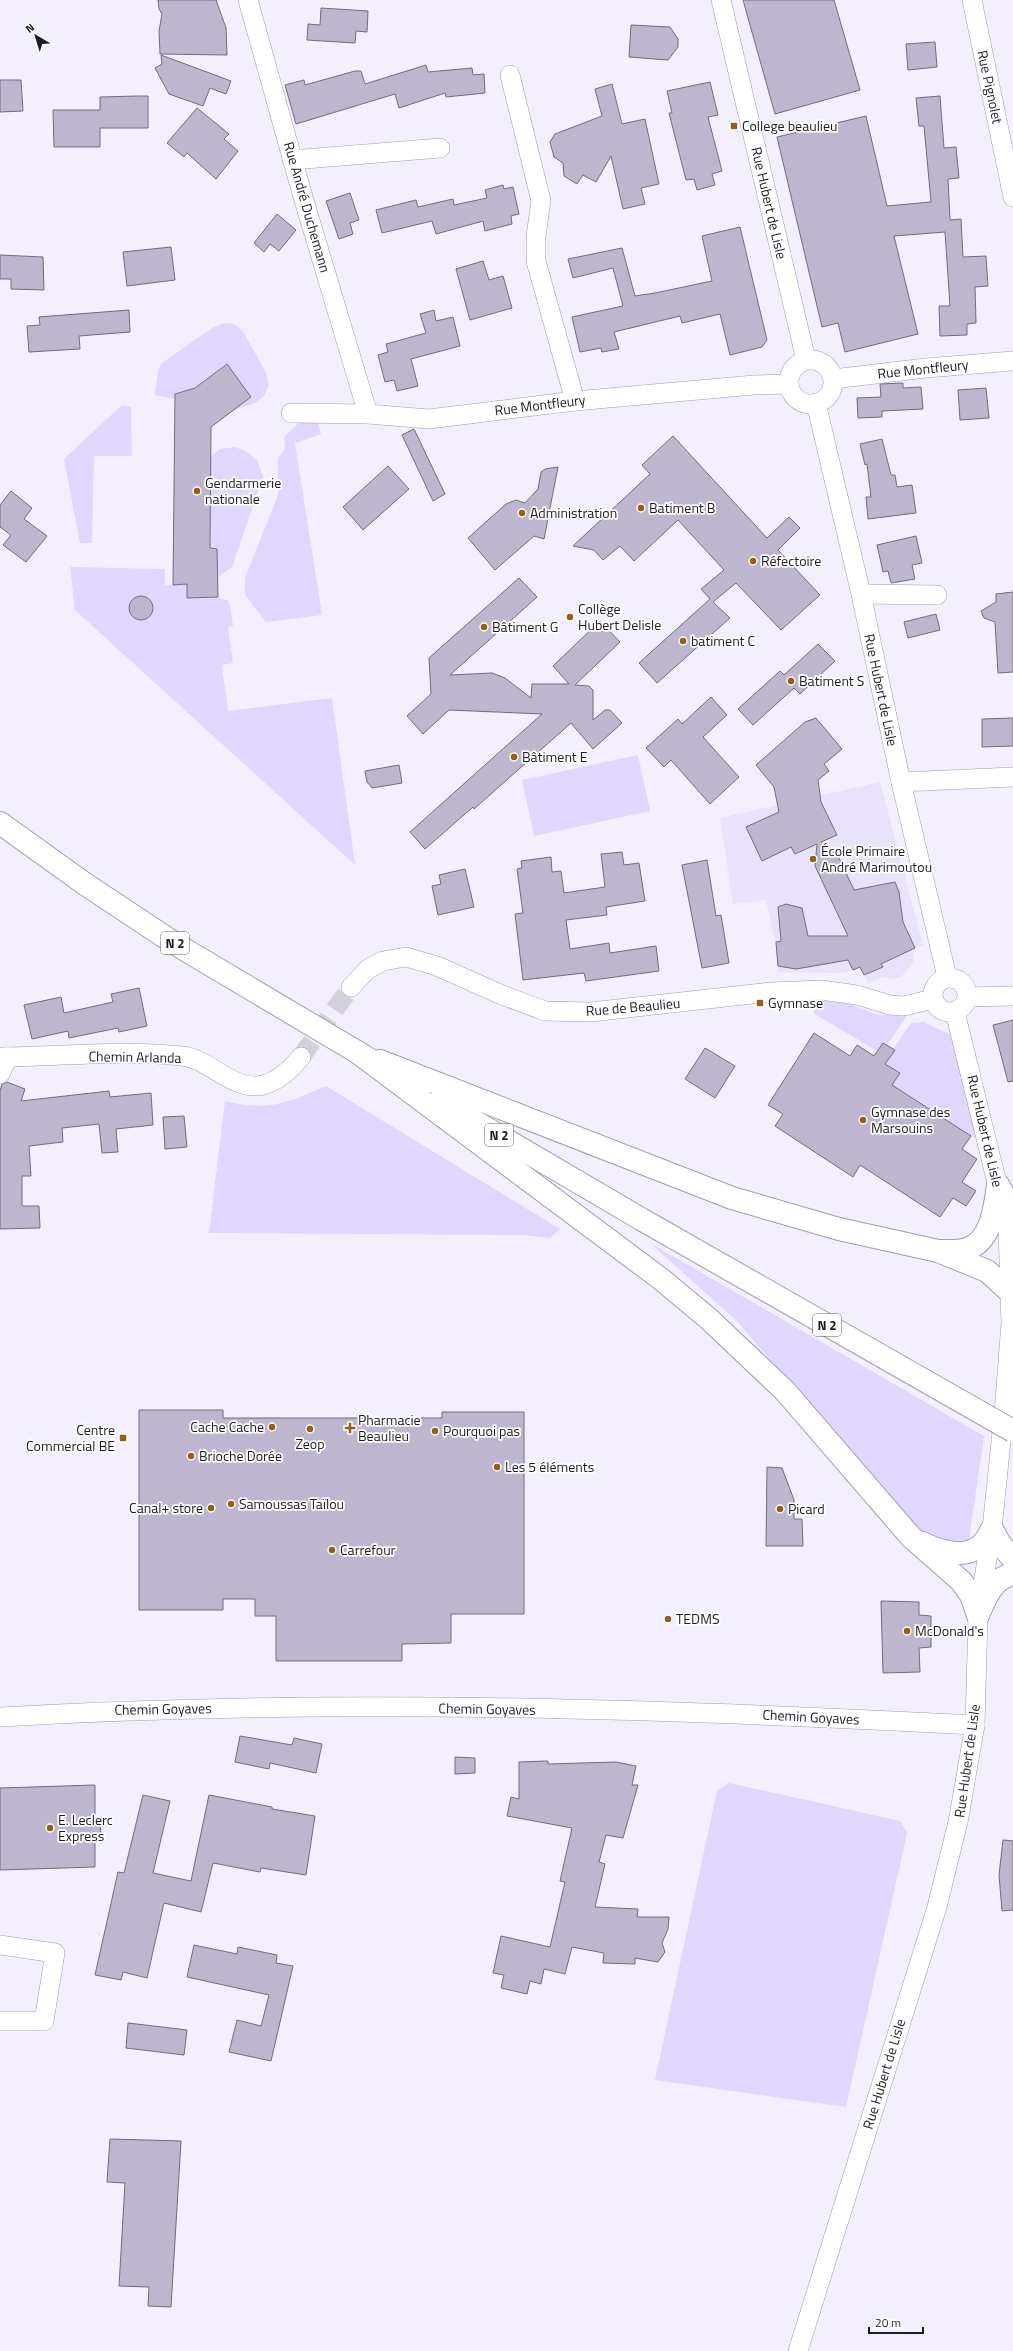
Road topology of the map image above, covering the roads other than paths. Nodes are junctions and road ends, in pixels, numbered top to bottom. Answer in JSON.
{"nodes":[{"id":1,"x":248,"y":0,"type":"edge"},
{"id":2,"x":721,"y":0,"type":"edge"},
{"id":3,"x":972,"y":0,"type":"edge"},
{"id":4,"x":510,"y":75,"type":"dead end"},
{"id":5,"x":440,"y":148,"type":"dead end"},
{"id":6,"x":292,"y":160,"type":"junction"},
{"id":7,"x":1013,"y":197,"type":"edge"},
{"id":8,"x":806,"y":360,"type":"junction"},
{"id":9,"x":1013,"y":360,"type":"edge"},
{"id":10,"x":833,"y":379,"type":"junction"},
{"id":11,"x":789,"y":384,"type":"junction"},
{"id":12,"x":575,"y":401,"type":"junction"},
{"id":13,"x":816,"y":403,"type":"junction"},
{"id":14,"x":291,"y":412,"type":"dead end"},
{"id":15,"x":368,"y":414,"type":"junction"},
{"id":16,"x":861,"y":594,"type":"junction"},
{"id":17,"x":937,"y":595,"type":"dead end"},
{"id":18,"x":1013,"y":777,"type":"edge"},
{"id":19,"x":901,"y":782,"type":"junction"},
{"id":20,"x":0,"y":823,"type":"edge"},
{"id":21,"x":947,"y":977,"type":"junction"},
{"id":22,"x":351,"y":987,"type":"tunnel mouth"},
{"id":23,"x":1013,"y":996,"type":"edge"},
{"id":24,"x":968,"y":997,"type":"junction"},
{"id":25,"x":933,"y":999,"type":"junction"},
{"id":26,"x":955,"y":1012,"type":"junction"},
{"id":27,"x":357,"y":1052,"type":"junction"},
{"id":28,"x":301,"y":1056,"type":"tunnel mouth"},
{"id":29,"x":4,"y":1057,"type":"edge"},
{"id":30,"x":0,"y":1074,"type":"edge"},
{"id":31,"x":998,"y":1185,"type":"junction"},
{"id":32,"x":1013,"y":1211,"type":"edge"},
{"id":33,"x":938,"y":1251,"type":"junction"},
{"id":34,"x":1012,"y":1289,"type":"edge"},
{"id":35,"x":1013,"y":1431,"type":"edge"},
{"id":36,"x":992,"y":1530,"type":"junction"},
{"id":37,"x":911,"y":1537,"type":"junction"},
{"id":38,"x":1013,"y":1559,"type":"edge"},
{"id":39,"x":1013,"y":1574,"type":"edge"},
{"id":40,"x":978,"y":1615,"type":"junction"},
{"id":41,"x":0,"y":1717,"type":"edge"},
{"id":42,"x":974,"y":1725,"type":"junction"},
{"id":43,"x":0,"y":1945,"type":"edge"},
{"id":44,"x":0,"y":2021,"type":"edge"},
{"id":45,"x":798,"y":2351,"type":"edge"}],
"edges":[{"from":1,"to":6,"type":"street","name":"Rue André Duchemann"},
{"from":2,"to":8,"type":"street","name":"Rue Hubert de Lisle"},
{"from":3,"to":7,"type":"street","name":"Rue Pignolet"},
{"from":4,"to":12,"type":"street"},
{"from":5,"to":6,"type":"street"},
{"from":6,"to":15,"type":"street","name":"Rue André Duchemann"},
{"from":8,"to":10,"type":"street"},
{"from":8,"to":11,"type":"street"},
{"from":9,"to":10,"type":"street","name":"Rue Montfleury"},
{"from":10,"to":13,"type":"street"},
{"from":11,"to":12,"type":"street","name":"Rue Montfleury"},
{"from":11,"to":13,"type":"street"},
{"from":12,"to":15,"type":"street","name":"Rue Montfleury"},
{"from":13,"to":16,"type":"street","name":"Rue Hubert de Lisle"},
{"from":14,"to":15,"type":"street","name":"Rue Montfleury"},
{"from":16,"to":17,"type":"street"},
{"from":16,"to":19,"type":"street","name":"Rue Hubert de Lisle"},
{"from":18,"to":19,"type":"street"},
{"from":19,"to":21,"type":"street","name":"Rue Hubert de Lisle"},
{"from":20,"to":27,"type":"highway","number":"N 2"},
{"from":21,"to":24,"type":"street"},
{"from":21,"to":25,"type":"street"},
{"from":22,"to":25,"type":"street","name":"Rue de Beaulieu"},
{"from":23,"to":24,"type":"street"},
{"from":24,"to":26,"type":"street"},
{"from":25,"to":26,"type":"street"},
{"from":26,"to":31,"type":"street","name":"Rue Hubert de Lisle"},
{"from":27,"to":33,"type":"highway"},
{"from":27,"to":35,"type":"highway","number":"N 2","bridge":true},
{"from":27,"to":37,"type":"highway"},
{"from":28,"to":29,"type":"street","name":"Chemin Arlanda"},
{"from":29,"to":30,"type":"street"},
{"from":31,"to":32,"type":"highway"},
{"from":31,"to":33,"type":"highway"},
{"from":31,"to":34,"type":"street","name":"Rue Hubert de Lisle"},
{"from":33,"to":34,"type":"highway"},
{"from":34,"to":36,"type":"street","name":"Rue Hubert de Lisle"},
{"from":36,"to":37,"type":"highway"},
{"from":36,"to":38,"type":"highway"},
{"from":36,"to":40,"type":"street","name":"Rue Hubert de Lisle"},
{"from":37,"to":40,"type":"highway"},
{"from":39,"to":40,"type":"highway"},
{"from":40,"to":42,"type":"street","name":"Rue Hubert de Lisle"},
{"from":41,"to":42,"type":"street","name":"Chemin Goyaves"},
{"from":42,"to":45,"type":"street","name":"Rue Hubert de Lisle"},
{"from":43,"to":44,"type":"street"}]}
